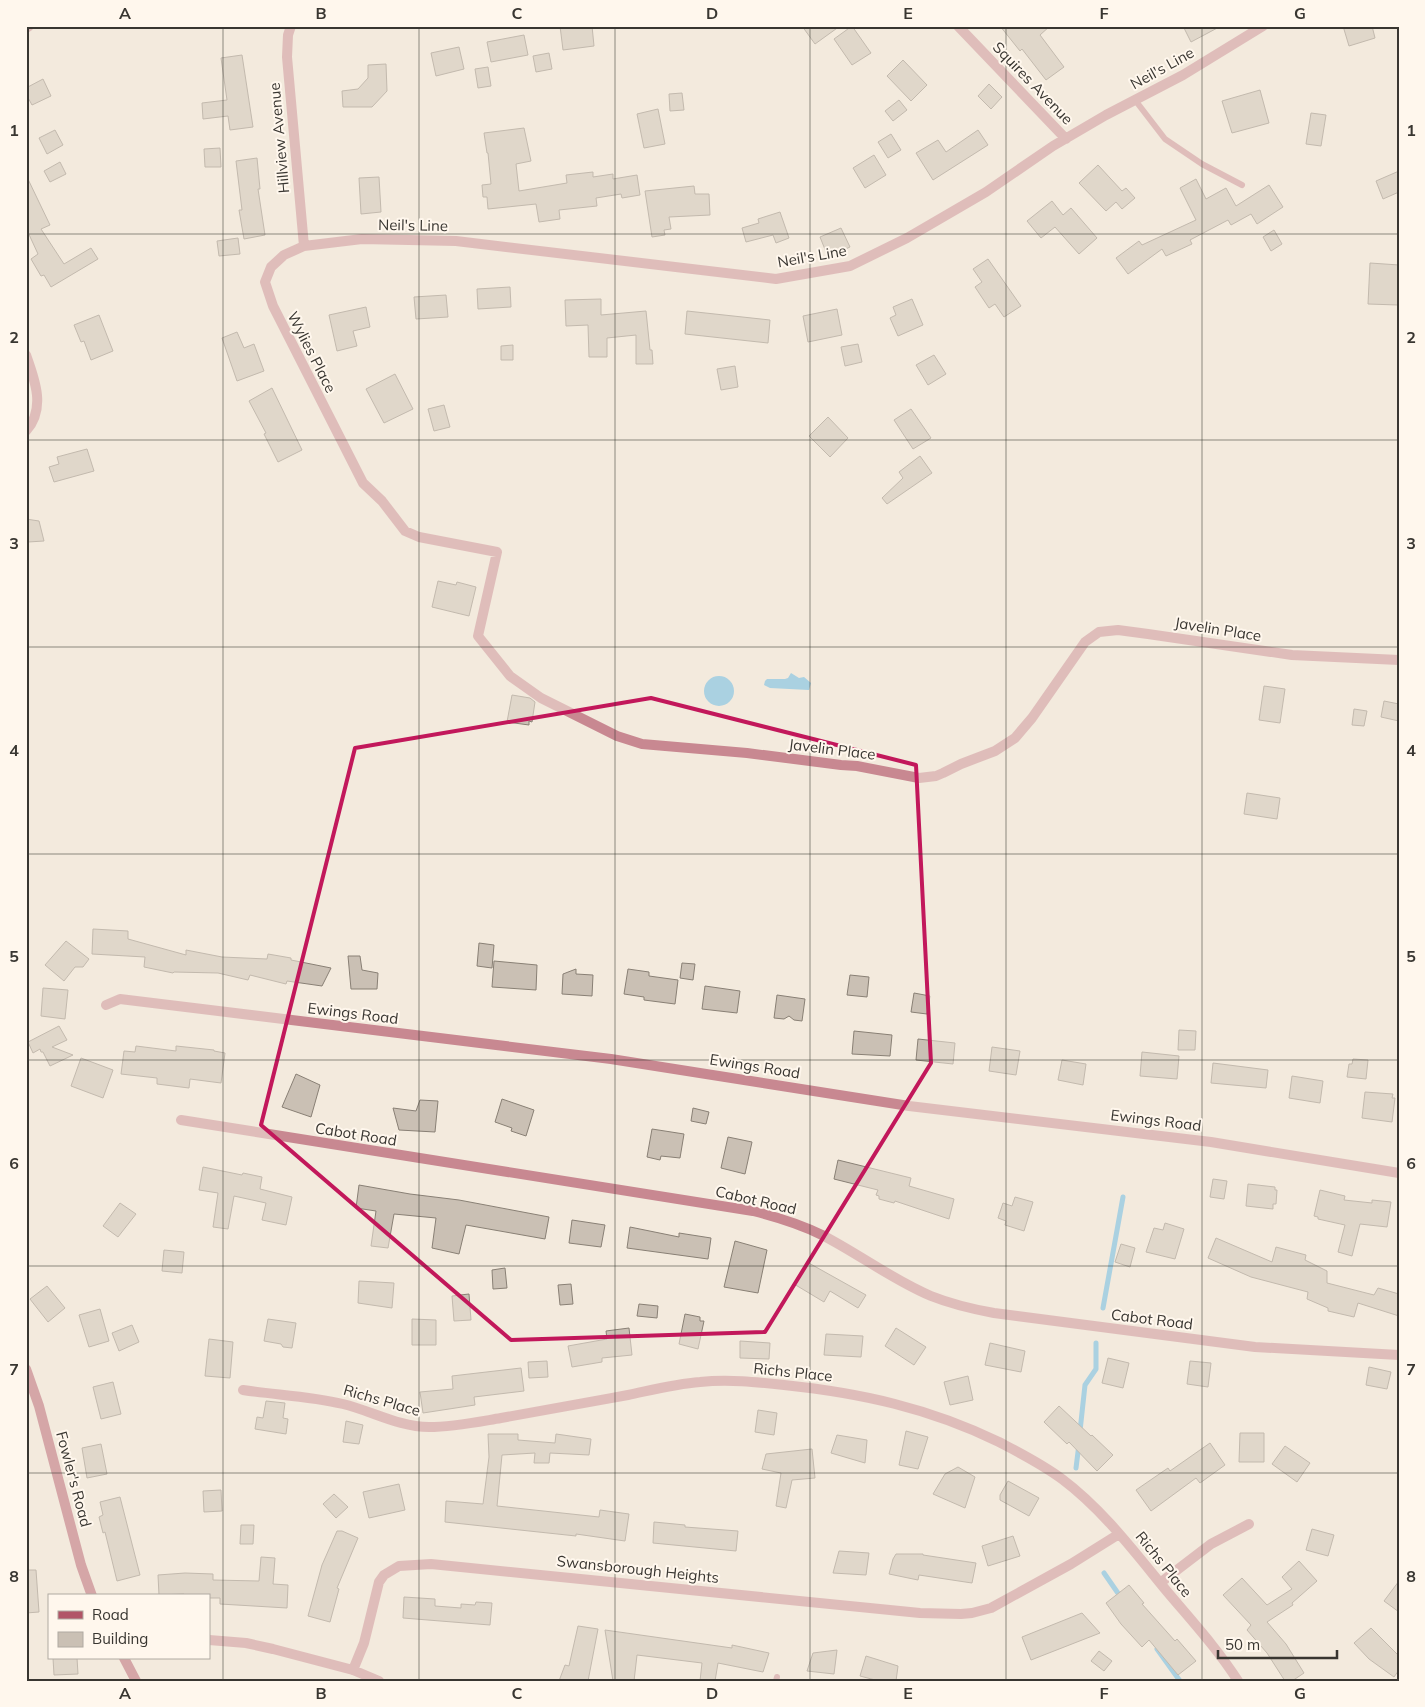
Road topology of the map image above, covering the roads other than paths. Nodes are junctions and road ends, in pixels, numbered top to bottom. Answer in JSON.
{"nodes":[{"id":1,"x":291,"y":26,"type":"edge"},
{"id":2,"x":958,"y":26,"type":"edge"},
{"id":3,"x":1263,"y":26,"type":"edge"},
{"id":4,"x":1135,"y":100,"type":"junction"},
{"id":5,"x":1066,"y":139,"type":"junction"},
{"id":6,"x":1242,"y":185,"type":"dead end"},
{"id":7,"x":304,"y":246,"type":"junction"},
{"id":8,"x":26,"y":355,"type":"edge"},
{"id":9,"x":26,"y":431,"type":"edge"},
{"id":10,"x":363,"y":483,"type":"joint"},
{"id":11,"x":1399,"y":660,"type":"edge"},
{"id":12,"x":106,"y":1005,"type":"dead end"},
{"id":13,"x":181,"y":1120,"type":"dead end"},
{"id":14,"x":1399,"y":1173,"type":"edge"},
{"id":15,"x":1399,"y":1356,"type":"edge"},
{"id":16,"x":26,"y":1369,"type":"edge"},
{"id":17,"x":243,"y":1390,"type":"dead end"},
{"id":18,"x":1249,"y":1524,"type":"dead end"},
{"id":19,"x":1119,"y":1534,"type":"junction"},
{"id":20,"x":1160,"y":1583,"type":"junction"},
{"id":21,"x":91,"y":1594,"type":"edge"},
{"id":22,"x":210,"y":1640,"type":"edge"},
{"id":23,"x":125,"y":1660,"type":"edge"},
{"id":24,"x":353,"y":1670,"type":"junction"},
{"id":25,"x":136,"y":1681,"type":"edge"},
{"id":26,"x":378,"y":1681,"type":"edge"},
{"id":27,"x":1238,"y":1681,"type":"edge"}],
"edges":[{"from":1,"to":7,"type":"street","name":"Hillview Avenue"},
{"from":2,"to":5,"type":"street","name":"Squires Avenue"},
{"from":3,"to":4,"type":"street","name":"Neil's Line"},
{"from":4,"to":5,"type":"street","name":"Neil's Line"},
{"from":4,"to":6,"type":"lane"},
{"from":5,"to":7,"type":"street","name":"Neil's Line"},
{"from":7,"to":10,"type":"street","name":"Wylies Place"},
{"from":8,"to":9,"type":"street"},
{"from":10,"to":11,"type":"street","name":"Javelin Place"},
{"from":12,"to":14,"type":"street","name":"Ewings Road"},
{"from":13,"to":15,"type":"street","name":"Cabot Road"},
{"from":16,"to":21,"type":"street","name":"Fowler's Road"},
{"from":17,"to":19,"type":"street","name":"Richs Place"},
{"from":18,"to":20,"type":"street"},
{"from":19,"to":20,"type":"street","name":"Richs Place"},
{"from":19,"to":24,"type":"street","name":"Swansborough Heights"},
{"from":20,"to":27,"type":"street","name":"Richs Place"},
{"from":22,"to":24,"type":"street"},
{"from":23,"to":25,"type":"street"},
{"from":24,"to":26,"type":"street"}]}
